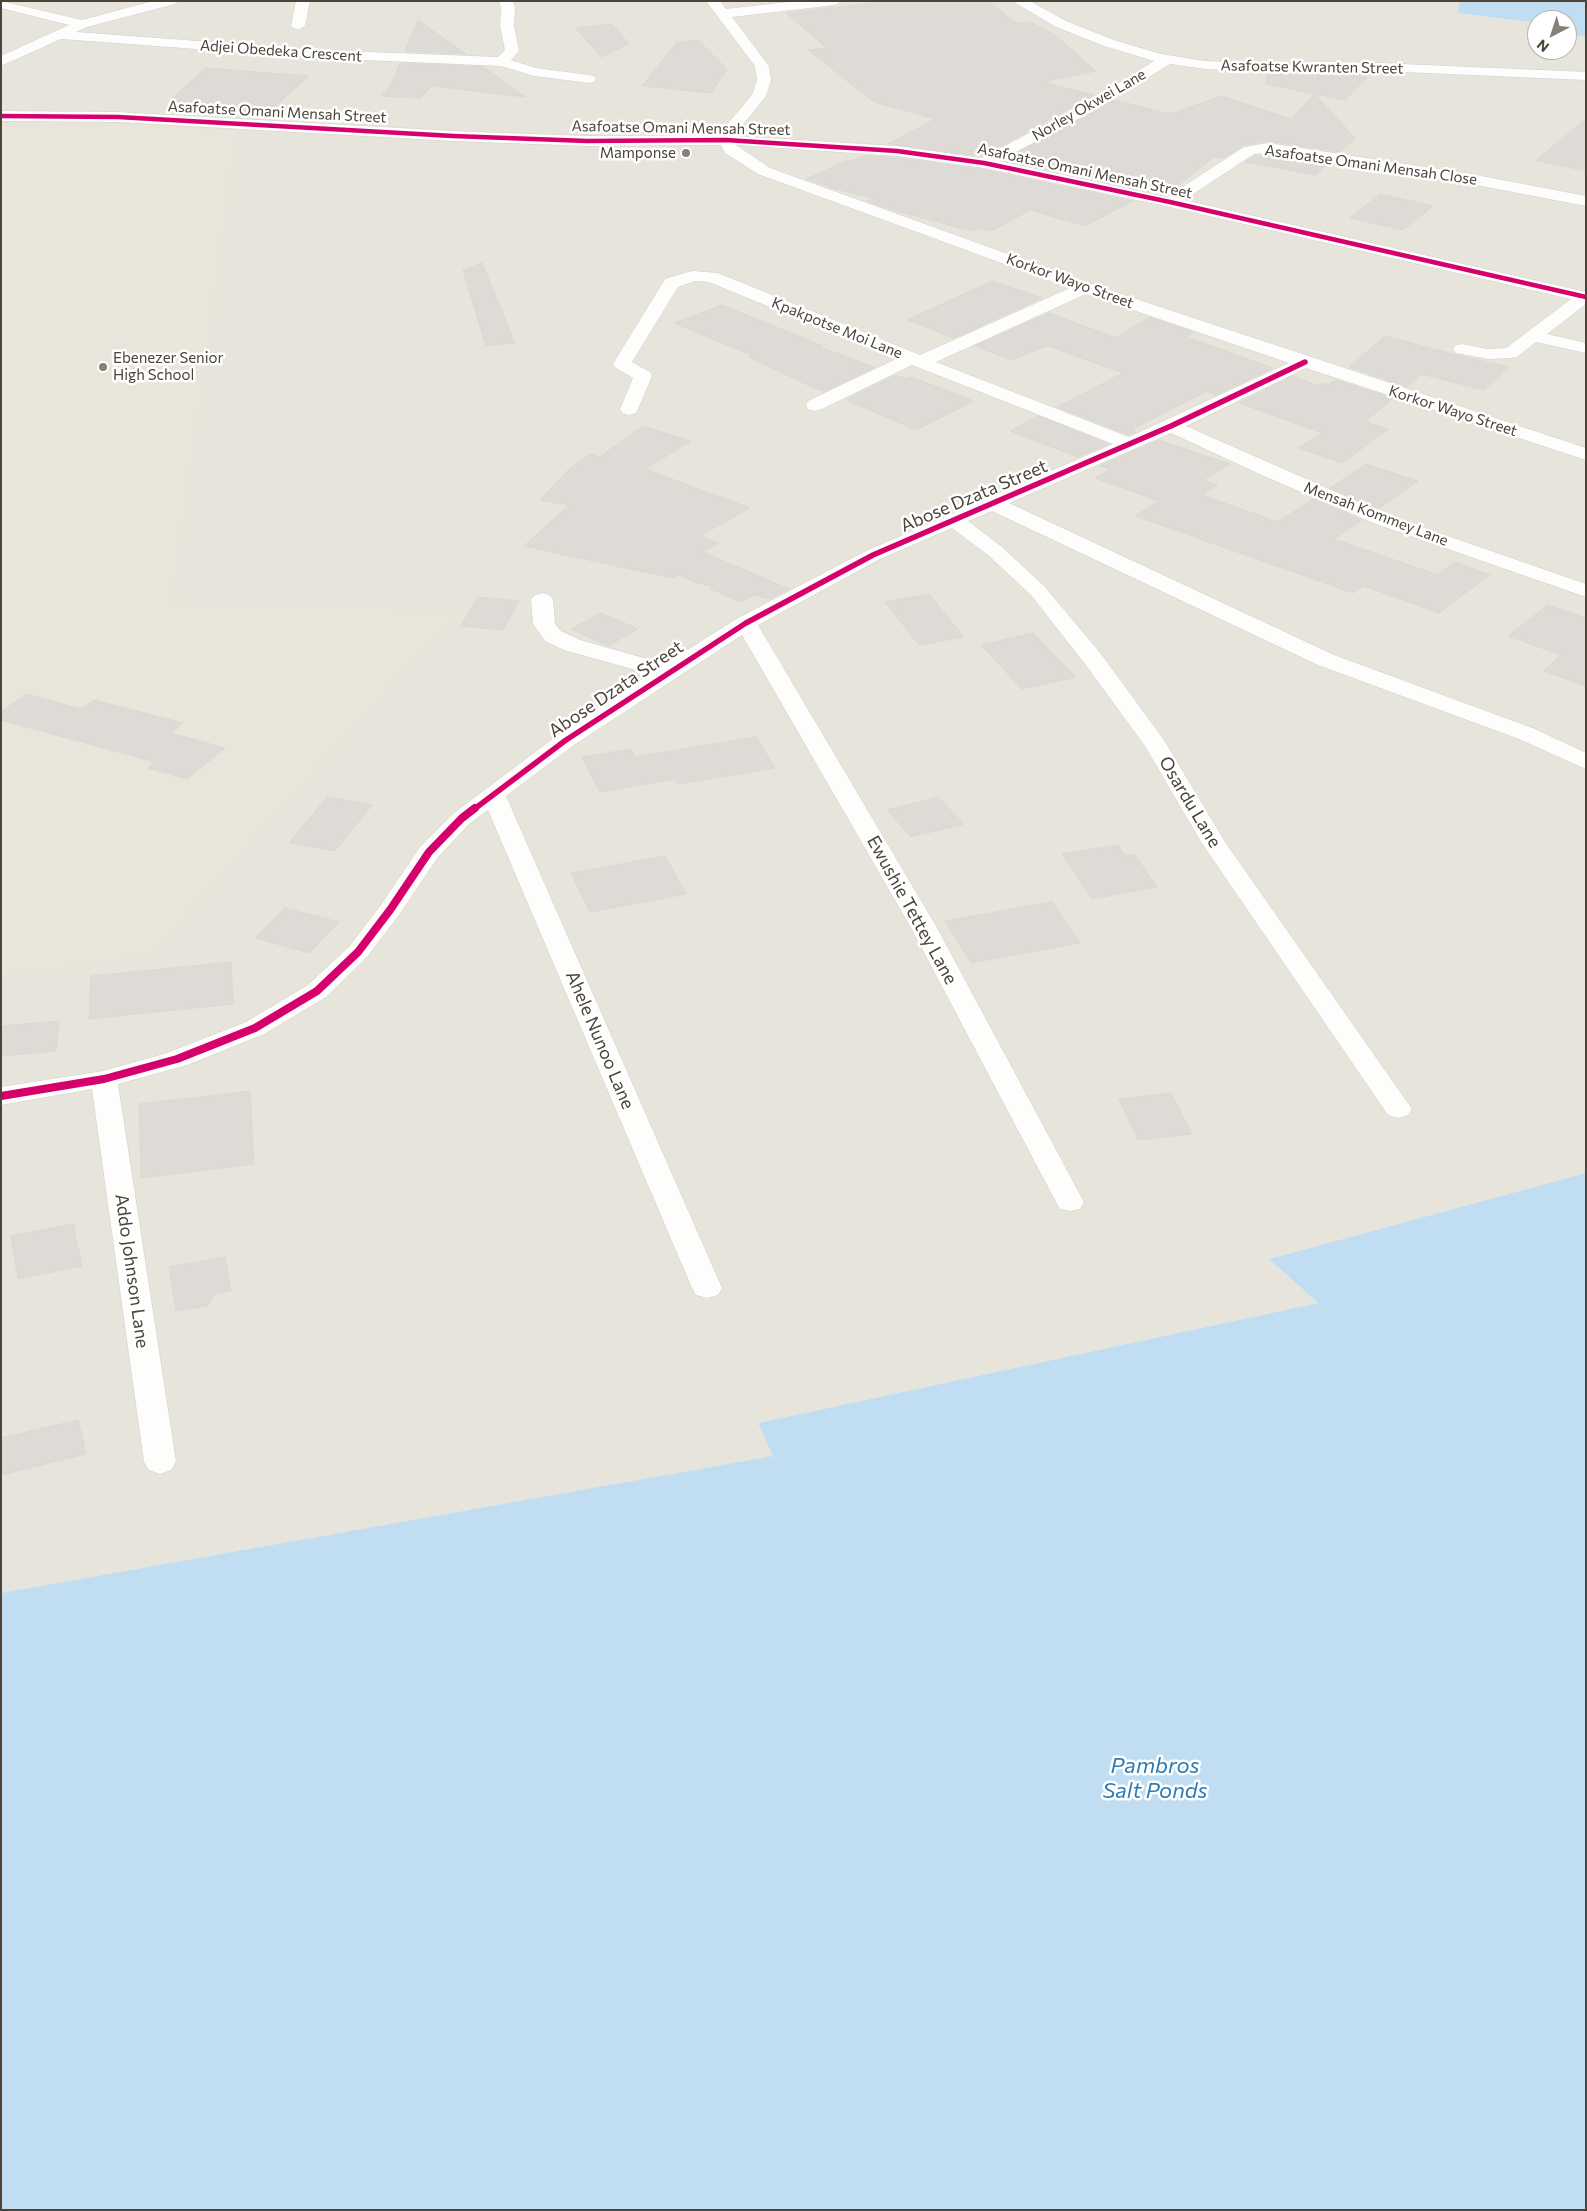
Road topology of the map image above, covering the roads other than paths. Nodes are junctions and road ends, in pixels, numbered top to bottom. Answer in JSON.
{"nodes":[{"id":1,"x":170,"y":1,"type":"edge"},
{"id":2,"x":303,"y":1,"type":"edge"},
{"id":3,"x":506,"y":1,"type":"edge"},
{"id":4,"x":713,"y":1,"type":"edge"},
{"id":5,"x":835,"y":1,"type":"edge"},
{"id":6,"x":1019,"y":1,"type":"edge"},
{"id":7,"x":1,"y":4,"type":"edge"},
{"id":8,"x":723,"y":14,"type":"junction"},
{"id":9,"x":82,"y":24,"type":"junction"},
{"id":10,"x":298,"y":26,"type":"dead end"},
{"id":11,"x":60,"y":35,"type":"junction"},
{"id":12,"x":1168,"y":59,"type":"junction"},
{"id":13,"x":1,"y":62,"type":"edge"},
{"id":14,"x":502,"y":62,"type":"junction"},
{"id":15,"x":1586,"y":76,"type":"edge"},
{"id":16,"x":589,"y":79,"type":"dead end"},
{"id":17,"x":1,"y":116,"type":"edge"},
{"id":18,"x":726,"y":140,"type":"junction"},
{"id":19,"x":984,"y":163,"type":"junction"},
{"id":20,"x":1586,"y":201,"type":"edge"},
{"id":21,"x":1170,"y":202,"type":"junction"},
{"id":22,"x":1086,"y":288,"type":"junction"},
{"id":23,"x":1585,"y":297,"type":"edge"},
{"id":24,"x":1532,"y":336,"type":"junction"},
{"id":25,"x":1586,"y":348,"type":"edge"},
{"id":26,"x":1462,"y":349,"type":"dead end"},
{"id":27,"x":916,"y":360,"type":"junction"},
{"id":28,"x":1305,"y":362,"type":"junction"},
{"id":29,"x":815,"y":405,"type":"dead end"},
{"id":30,"x":629,"y":409,"type":"dead end"},
{"id":31,"x":1171,"y":426,"type":"junction"},
{"id":32,"x":1130,"y":444,"type":"junction"},
{"id":33,"x":1586,"y":454,"type":"edge"},
{"id":34,"x":994,"y":504,"type":"junction"},
{"id":35,"x":954,"y":520,"type":"junction"},
{"id":36,"x":1586,"y":591,"type":"edge"},
{"id":37,"x":542,"y":599,"type":"dead end"},
{"id":38,"x":746,"y":623,"type":"junction"},
{"id":39,"x":668,"y":672,"type":"junction"},
{"id":40,"x":1586,"y":762,"type":"edge"},
{"id":41,"x":493,"y":793,"type":"junction"},
{"id":42,"x":104,"y":1079,"type":"junction"},
{"id":43,"x":1,"y":1096,"type":"edge"},
{"id":44,"x":1398,"y":1109,"type":"dead end"},
{"id":45,"x":1070,"y":1202,"type":"dead end"},
{"id":46,"x":706,"y":1288,"type":"dead end"},
{"id":47,"x":160,"y":1462,"type":"dead end"}],
"edges":[{"from":1,"to":9,"type":"street"},
{"from":2,"to":10,"type":"street"},
{"from":3,"to":14,"type":"street"},
{"from":4,"to":8,"type":"street"},
{"from":5,"to":8,"type":"street"},
{"from":6,"to":12,"type":"street","name":"Asafoatse Kwranten Street"},
{"from":7,"to":9,"type":"street"},
{"from":8,"to":18,"type":"street"},
{"from":9,"to":11,"type":"street"},
{"from":11,"to":13,"type":"street"},
{"from":11,"to":14,"type":"street","name":"Adjei Obedeka Crescent"},
{"from":12,"to":15,"type":"street","name":"Asafoatse Kwranten Street"},
{"from":12,"to":19,"type":"street","name":"Norley Okwei Lane"},
{"from":14,"to":16,"type":"street","name":"Adjei Obedeka Crescent"},
{"from":17,"to":18,"type":"street","name":"Asafoatse Omani Mensah Street"},
{"from":18,"to":19,"type":"street","name":"Asafoatse Omani Mensah Street"},
{"from":18,"to":22,"type":"street","name":"Korkor Wayo Street"},
{"from":19,"to":21,"type":"street","name":"Asafoatse Omani Mensah Street"},
{"from":20,"to":21,"type":"street","name":"Asafoatse Omani Mensah Close"},
{"from":21,"to":23,"type":"street","name":"Asafoatse Omani Mensah Street"},
{"from":22,"to":27,"type":"street","name":"Kpakpotse Moi Lane"},
{"from":22,"to":28,"type":"street","name":"Korkor Wayo Street"},
{"from":23,"to":24,"type":"street"},
{"from":24,"to":25,"type":"street"},
{"from":24,"to":26,"type":"street"},
{"from":27,"to":29,"type":"street"},
{"from":27,"to":30,"type":"street","name":"Kpakpotse Moi Lane"},
{"from":27,"to":32,"type":"street"},
{"from":28,"to":31,"type":"street","name":"Abose Dzata Street"},
{"from":28,"to":33,"type":"street","name":"Korkor Wayo Street"},
{"from":31,"to":32,"type":"street","name":"Abose Dzata Street"},
{"from":31,"to":36,"type":"street","name":"Mensah Kommey Lane"},
{"from":32,"to":34,"type":"street","name":"Abose Dzata Street"},
{"from":34,"to":35,"type":"street","name":"Abose Dzata Street"},
{"from":34,"to":40,"type":"street"},
{"from":35,"to":38,"type":"street","name":"Abose Dzata Street"},
{"from":35,"to":44,"type":"street","name":"Osardu Lane"},
{"from":37,"to":39,"type":"street"},
{"from":38,"to":39,"type":"street","name":"Abose Dzata Street"},
{"from":38,"to":45,"type":"street","name":"Ewushie Tettey Lane"},
{"from":39,"to":41,"type":"street","name":"Abose Dzata Street"},
{"from":41,"to":42,"type":"street","name":"Abose Dzata Street"},
{"from":41,"to":46,"type":"street","name":"Ahele Nunoo Lane"},
{"from":42,"to":43,"type":"street","name":"Abose Dzata Street"},
{"from":42,"to":47,"type":"street","name":"Addo Johnson Lane"}]}
